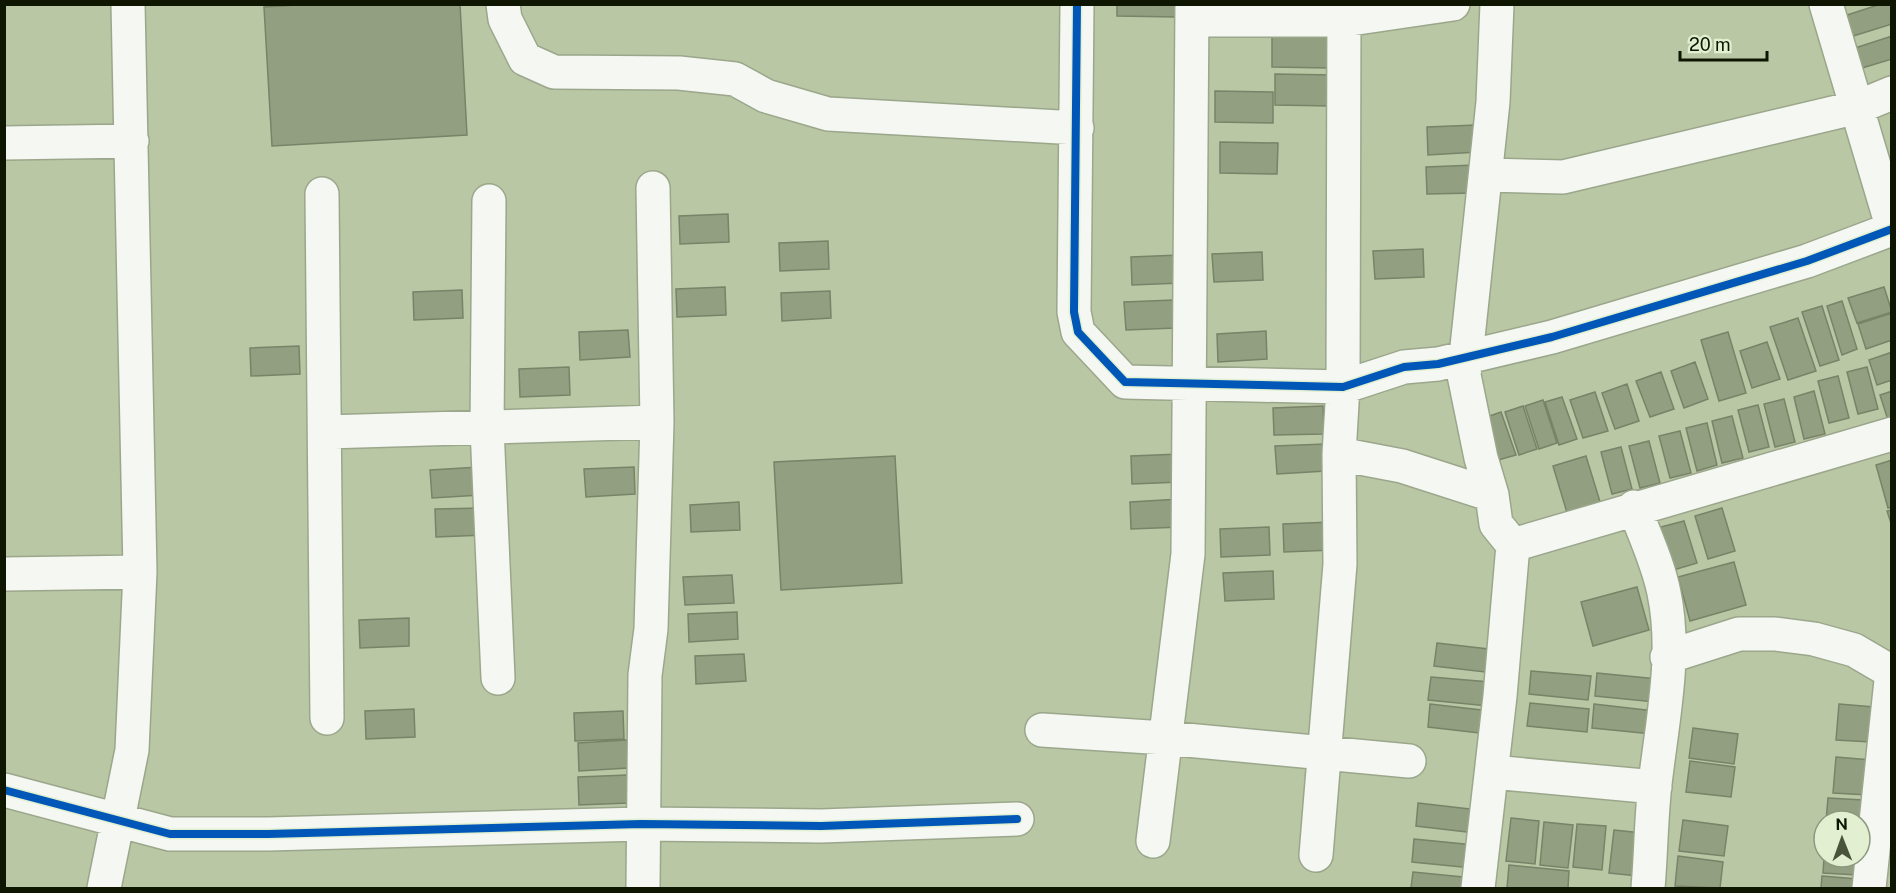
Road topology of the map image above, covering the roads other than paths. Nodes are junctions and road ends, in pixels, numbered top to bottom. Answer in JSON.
{"nodes":[{"id":1,"x":128,"y":4,"type":"edge"},
{"id":2,"x":503,"y":4,"type":"edge"},
{"id":3,"x":1077,"y":4,"type":"edge"},
{"id":4,"x":1453,"y":4,"type":"edge"},
{"id":5,"x":1497,"y":4,"type":"edge"},
{"id":6,"x":1826,"y":4,"type":"edge"},
{"id":7,"x":1192,"y":12,"type":"edge"},
{"id":8,"x":1344,"y":12,"type":"edge"},
{"id":9,"x":1892,"y":93,"type":"edge"},
{"id":10,"x":1858,"y":107,"type":"junction"},
{"id":11,"x":1077,"y":128,"type":"junction"},
{"id":12,"x":132,"y":141,"type":"junction"},
{"id":13,"x":4,"y":143,"type":"edge"},
{"id":14,"x":1487,"y":175,"type":"junction"},
{"id":15,"x":653,"y":188,"type":"dead end"},
{"id":16,"x":322,"y":194,"type":"dead end"},
{"id":17,"x":489,"y":201,"type":"dead end"},
{"id":18,"x":1892,"y":228,"type":"edge"},
{"id":19,"x":1467,"y":358,"type":"junction"},
{"id":20,"x":1191,"y":386,"type":"junction"},
{"id":21,"x":1343,"y":387,"type":"junction"},
{"id":22,"x":657,"y":422,"type":"junction"},
{"id":23,"x":487,"y":428,"type":"junction"},
{"id":24,"x":326,"y":432,"type":"junction"},
{"id":25,"x":1892,"y":434,"type":"edge"},
{"id":26,"x":1339,"y":454,"type":"junction"},
{"id":27,"x":1492,"y":495,"type":"junction"},
{"id":28,"x":1634,"y":507,"type":"junction"},
{"id":29,"x":1513,"y":545,"type":"junction"},
{"id":30,"x":140,"y":572,"type":"junction"},
{"id":31,"x":4,"y":574,"type":"edge"},
{"id":32,"x":1667,"y":657,"type":"junction"},
{"id":33,"x":1891,"y":671,"type":"edge"},
{"id":34,"x":498,"y":678,"type":"dead end"},
{"id":35,"x":327,"y":718,"type":"dead end"},
{"id":36,"x":1042,"y":730,"type":"dead end"},
{"id":37,"x":1164,"y":738,"type":"junction"},
{"id":38,"x":1324,"y":753,"type":"junction"},
{"id":39,"x":1408,"y":761,"type":"dead end"},
{"id":40,"x":1492,"y":772,"type":"junction"},
{"id":41,"x":1655,"y":787,"type":"junction"},
{"id":42,"x":4,"y":790,"type":"edge"},
{"id":43,"x":1017,"y":819,"type":"dead end"},
{"id":44,"x":119,"y":822,"type":"junction"},
{"id":45,"x":642,"y":824,"type":"junction"},
{"id":46,"x":1153,"y":841,"type":"dead end"},
{"id":47,"x":1316,"y":855,"type":"dead end"},
{"id":48,"x":104,"y":888,"type":"edge"},
{"id":49,"x":643,"y":888,"type":"edge"},
{"id":50,"x":1478,"y":888,"type":"edge"},
{"id":51,"x":1648,"y":888,"type":"edge"},
{"id":52,"x":1869,"y":888,"type":"edge"}],
"edges":[{"from":1,"to":12,"type":"street"},
{"from":2,"to":11,"type":"street"},
{"from":3,"to":11,"type":"street"},
{"from":4,"to":8,"type":"street"},
{"from":5,"to":14,"type":"street"},
{"from":6,"to":10,"type":"street"},
{"from":7,"to":8,"type":"street"},
{"from":7,"to":20,"type":"street"},
{"from":8,"to":21,"type":"street"},
{"from":9,"to":10,"type":"street"},
{"from":10,"to":14,"type":"street"},
{"from":10,"to":18,"type":"street"},
{"from":11,"to":20,"type":"street"},
{"from":12,"to":13,"type":"street"},
{"from":12,"to":30,"type":"street"},
{"from":14,"to":19,"type":"street"},
{"from":15,"to":22,"type":"street"},
{"from":16,"to":24,"type":"street"},
{"from":17,"to":23,"type":"street"},
{"from":18,"to":19,"type":"street"},
{"from":19,"to":21,"type":"street"},
{"from":19,"to":27,"type":"street"},
{"from":20,"to":21,"type":"street"},
{"from":20,"to":37,"type":"street"},
{"from":21,"to":26,"type":"street"},
{"from":22,"to":23,"type":"street"},
{"from":22,"to":45,"type":"street"},
{"from":23,"to":24,"type":"street"},
{"from":23,"to":34,"type":"street"},
{"from":24,"to":35,"type":"street"},
{"from":25,"to":28,"type":"street"},
{"from":26,"to":27,"type":"street"},
{"from":26,"to":38,"type":"street"},
{"from":27,"to":29,"type":"street"},
{"from":28,"to":29,"type":"street"},
{"from":28,"to":32,"type":"street"},
{"from":29,"to":40,"type":"street"},
{"from":30,"to":31,"type":"street"},
{"from":30,"to":44,"type":"street"},
{"from":32,"to":33,"type":"street"},
{"from":32,"to":41,"type":"street"},
{"from":33,"to":52,"type":"street"},
{"from":36,"to":37,"type":"street"},
{"from":37,"to":38,"type":"street"},
{"from":37,"to":46,"type":"street"},
{"from":38,"to":39,"type":"street"},
{"from":38,"to":47,"type":"street"},
{"from":40,"to":41,"type":"street"},
{"from":40,"to":50,"type":"street"},
{"from":41,"to":51,"type":"street"},
{"from":42,"to":44,"type":"street"},
{"from":43,"to":45,"type":"street"},
{"from":44,"to":45,"type":"street"},
{"from":44,"to":48,"type":"street"},
{"from":45,"to":49,"type":"street"}]}
